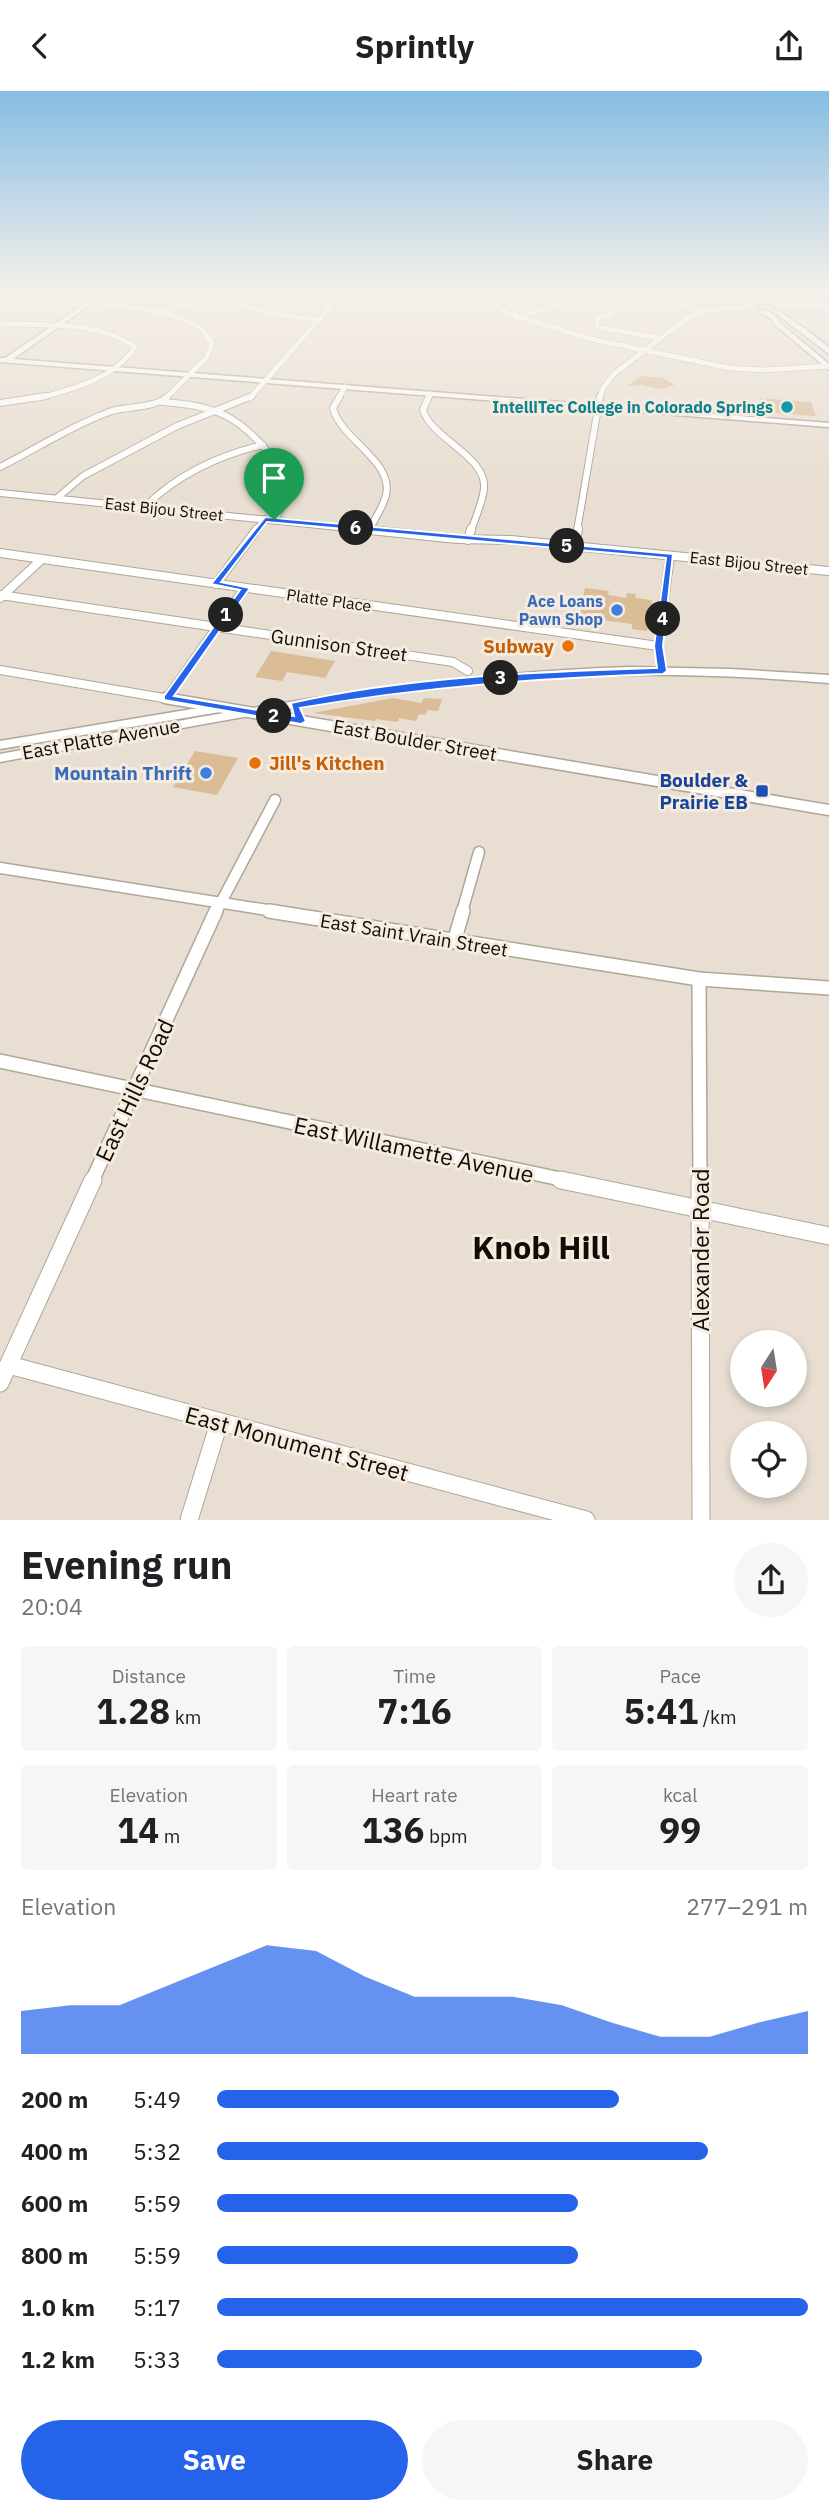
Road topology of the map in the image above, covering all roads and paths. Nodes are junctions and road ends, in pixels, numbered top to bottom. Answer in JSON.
{"nodes":[{"id":1,"x":127,"y":358,"type":"edge"},
{"id":2,"x":205,"y":358,"type":"edge"},
{"id":3,"x":286,"y":358,"type":"edge"},
{"id":4,"x":635,"y":358,"type":"edge"},
{"id":5,"x":681,"y":358,"type":"edge"},
{"id":6,"x":2,"y":362,"type":"edge"},
{"id":7,"x":828,"y":367,"type":"edge"},
{"id":8,"x":114,"y":369,"type":"junction"},
{"id":9,"x":189,"y":375,"type":"junction"},
{"id":10,"x":266,"y":381,"type":"junction"},
{"id":11,"x":345,"y":387,"type":"junction"},
{"id":12,"x":430,"y":394,"type":"junction"},
{"id":13,"x":162,"y":402,"type":"junction"},
{"id":14,"x":0,"y":403,"type":"edge"},
{"id":15,"x":598,"y":407,"type":"junction"},
{"id":16,"x":218,"y":411,"type":"junction"},
{"id":17,"x":829,"y":425,"type":"edge"},
{"id":18,"x":263,"y":445,"type":"junction"},
{"id":19,"x":0,"y":467,"type":"edge"},
{"id":20,"x":0,"y":493,"type":"edge"},
{"id":21,"x":57,"y":498,"type":"junction"},
{"id":22,"x":145,"y":507,"type":"junction"},
{"id":23,"x":269,"y":520,"type":"junction"},
{"id":24,"x":369,"y":530,"type":"junction"},
{"id":25,"x":468,"y":540,"type":"junction"},
{"id":26,"x":575,"y":546,"type":"junction"},
{"id":27,"x":0,"y":553,"type":"edge"},
{"id":28,"x":670,"y":556,"type":"junction"},
{"id":29,"x":41,"y":559,"type":"junction"},
{"id":30,"x":829,"y":571,"type":"edge"},
{"id":31,"x":216,"y":584,"type":"junction"},
{"id":32,"x":245,"y":588,"type":"junction"},
{"id":33,"x":1,"y":596,"type":"edge"},
{"id":34,"x":217,"y":628,"type":"junction"},
{"id":35,"x":658,"y":646,"type":"junction"},
{"id":36,"x":544,"y":665,"type":"junction"},
{"id":37,"x":662,"y":667,"type":"junction"},
{"id":38,"x":0,"y":670,"type":"edge"},
{"id":39,"x":468,"y":671,"type":"junction"},
{"id":40,"x":829,"y":671,"type":"edge"},
{"id":41,"x":502,"y":678,"type":"junction"},
{"id":42,"x":829,"y":679,"type":"edge"},
{"id":43,"x":434,"y":684,"type":"junction"},
{"id":44,"x":167,"y":698,"type":"junction"},
{"id":45,"x":294,"y":705,"type":"junction"},
{"id":46,"x":221,"y":708,"type":"junction"},
{"id":47,"x":250,"y":713,"type":"junction"},
{"id":48,"x":301,"y":721,"type":"junction"},
{"id":49,"x":0,"y":745,"type":"edge"},
{"id":50,"x":0,"y":758,"type":"edge"},
{"id":51,"x":275,"y":800,"type":"dead end"},
{"id":52,"x":829,"y":810,"type":"edge"},
{"id":53,"x":479,"y":852,"type":"dead end"},
{"id":54,"x":0,"y":868,"type":"edge"},
{"id":55,"x":219,"y":905,"type":"junction"},
{"id":56,"x":454,"y":942,"type":"junction"},
{"id":57,"x":699,"y":979,"type":"junction"},
{"id":58,"x":829,"y":988,"type":"edge"},
{"id":59,"x":0,"y":1061,"type":"edge"},
{"id":60,"x":134,"y":1090,"type":"junction"},
{"id":61,"x":700,"y":1209,"type":"junction"},
{"id":62,"x":829,"y":1236,"type":"edge"},
{"id":63,"x":9,"y":1365,"type":"junction"},
{"id":64,"x":0,"y":1383,"type":"edge"},
{"id":65,"x":219,"y":1423,"type":"junction"},
{"id":66,"x":189,"y":1520,"type":"edge"},
{"id":67,"x":586,"y":1520,"type":"edge"},
{"id":68,"x":701,"y":1520,"type":"edge"}],
"edges":[{"from":1,"to":8,"type":"street"},
{"from":2,"to":9,"type":"street"},
{"from":3,"to":10,"type":"street"},
{"from":4,"to":15,"type":"street"},
{"from":5,"to":7,"type":"street"},
{"from":6,"to":8,"type":"main road"},
{"from":8,"to":9,"type":"main road"},
{"from":8,"to":14,"type":"street"},
{"from":9,"to":10,"type":"main road"},
{"from":9,"to":13,"type":"street"},
{"from":10,"to":11,"type":"main road"},
{"from":10,"to":16,"type":"street"},
{"from":11,"to":12,"type":"main road"},
{"from":11,"to":24,"type":"street"},
{"from":12,"to":15,"type":"main road"},
{"from":12,"to":25,"type":"street"},
{"from":13,"to":16,"type":"street"},
{"from":13,"to":19,"type":"street"},
{"from":15,"to":17,"type":"main road"},
{"from":15,"to":26,"type":"street"},
{"from":16,"to":18,"type":"street"},
{"from":16,"to":21,"type":"street"},
{"from":18,"to":22,"type":"street"},
{"from":18,"to":23,"type":"street"},
{"from":20,"to":21,"type":"street","name":"East Bijou Street"},
{"from":21,"to":22,"type":"street","name":"East Bijou Street"},
{"from":22,"to":23,"type":"street","name":"East Bijou Street"},
{"from":23,"to":24,"type":"street","name":"East Bijou Street"},
{"from":23,"to":31,"type":"street"},
{"from":24,"to":25,"type":"street","name":"East Bijou Street"},
{"from":25,"to":26,"type":"street","name":"East Bijou Street"},
{"from":26,"to":28,"type":"street","name":"East Bijou Street"},
{"from":27,"to":29,"type":"street","name":"Platte Place"},
{"from":28,"to":30,"type":"street","name":"East Bijou Street"},
{"from":28,"to":35,"type":"street"},
{"from":29,"to":31,"type":"street","name":"Platte Place"},
{"from":29,"to":33,"type":"street"},
{"from":31,"to":32,"type":"street","name":"Platte Place"},
{"from":32,"to":34,"type":"street"},
{"from":32,"to":35,"type":"street","name":"Platte Place"},
{"from":33,"to":34,"type":"street","name":"Gunnison Street"},
{"from":34,"to":39,"type":"street","name":"Gunnison Street"},
{"from":34,"to":44,"type":"street"},
{"from":35,"to":37,"type":"street"},
{"from":36,"to":37,"type":"main road","name":"East Platte Avenue"},
{"from":36,"to":39,"type":"main road","name":"East Platte Avenue"},
{"from":36,"to":41,"type":"main road"},
{"from":37,"to":40,"type":"main road","name":"East Platte Avenue"},
{"from":37,"to":41,"type":"main road","name":"East Platte Avenue"},
{"from":37,"to":42,"type":"main road","name":"East Platte Avenue"},
{"from":38,"to":44,"type":"street","name":"East Boulder Street"},
{"from":39,"to":43,"type":"main road"},
{"from":39,"to":46,"type":"main road","name":"East Platte Avenue"},
{"from":41,"to":43,"type":"main road","name":"East Platte Avenue"},
{"from":43,"to":45,"type":"main road","name":"East Platte Avenue"},
{"from":44,"to":46,"type":"street","name":"East Boulder Street"},
{"from":45,"to":47,"type":"main road","name":"East Platte Avenue"},
{"from":45,"to":48,"type":"street"},
{"from":46,"to":47,"type":"street","name":"East Boulder Street"},
{"from":46,"to":49,"type":"main road","name":"East Platte Avenue"},
{"from":47,"to":48,"type":"street","name":"East Boulder Street"},
{"from":47,"to":50,"type":"main road","name":"East Platte Avenue"},
{"from":48,"to":52,"type":"street","name":"East Boulder Street"},
{"from":51,"to":55,"type":"street","name":"East Hills Road"},
{"from":53,"to":56,"type":"street"},
{"from":54,"to":55,"type":"street","name":"East Saint Vrain Street"},
{"from":55,"to":56,"type":"street","name":"East Saint Vrain Street"},
{"from":55,"to":60,"type":"street","name":"East Hills Road"},
{"from":56,"to":57,"type":"street","name":"East Saint Vrain Street"},
{"from":57,"to":58,"type":"street","name":"East Saint Vrain Street"},
{"from":57,"to":61,"type":"street","name":"Alexander Road"},
{"from":59,"to":60,"type":"street","name":"East Willamette Avenue"},
{"from":60,"to":61,"type":"street","name":"East Willamette Avenue"},
{"from":60,"to":63,"type":"street","name":"East Hills Road"},
{"from":61,"to":62,"type":"street","name":"East Willamette Avenue"},
{"from":61,"to":68,"type":"street","name":"Alexander Road"},
{"from":63,"to":64,"type":"street","name":"East Hills Road"},
{"from":63,"to":65,"type":"street","name":"East Monument Street"},
{"from":65,"to":66,"type":"street"},
{"from":65,"to":67,"type":"street","name":"East Monument Street"}]}
